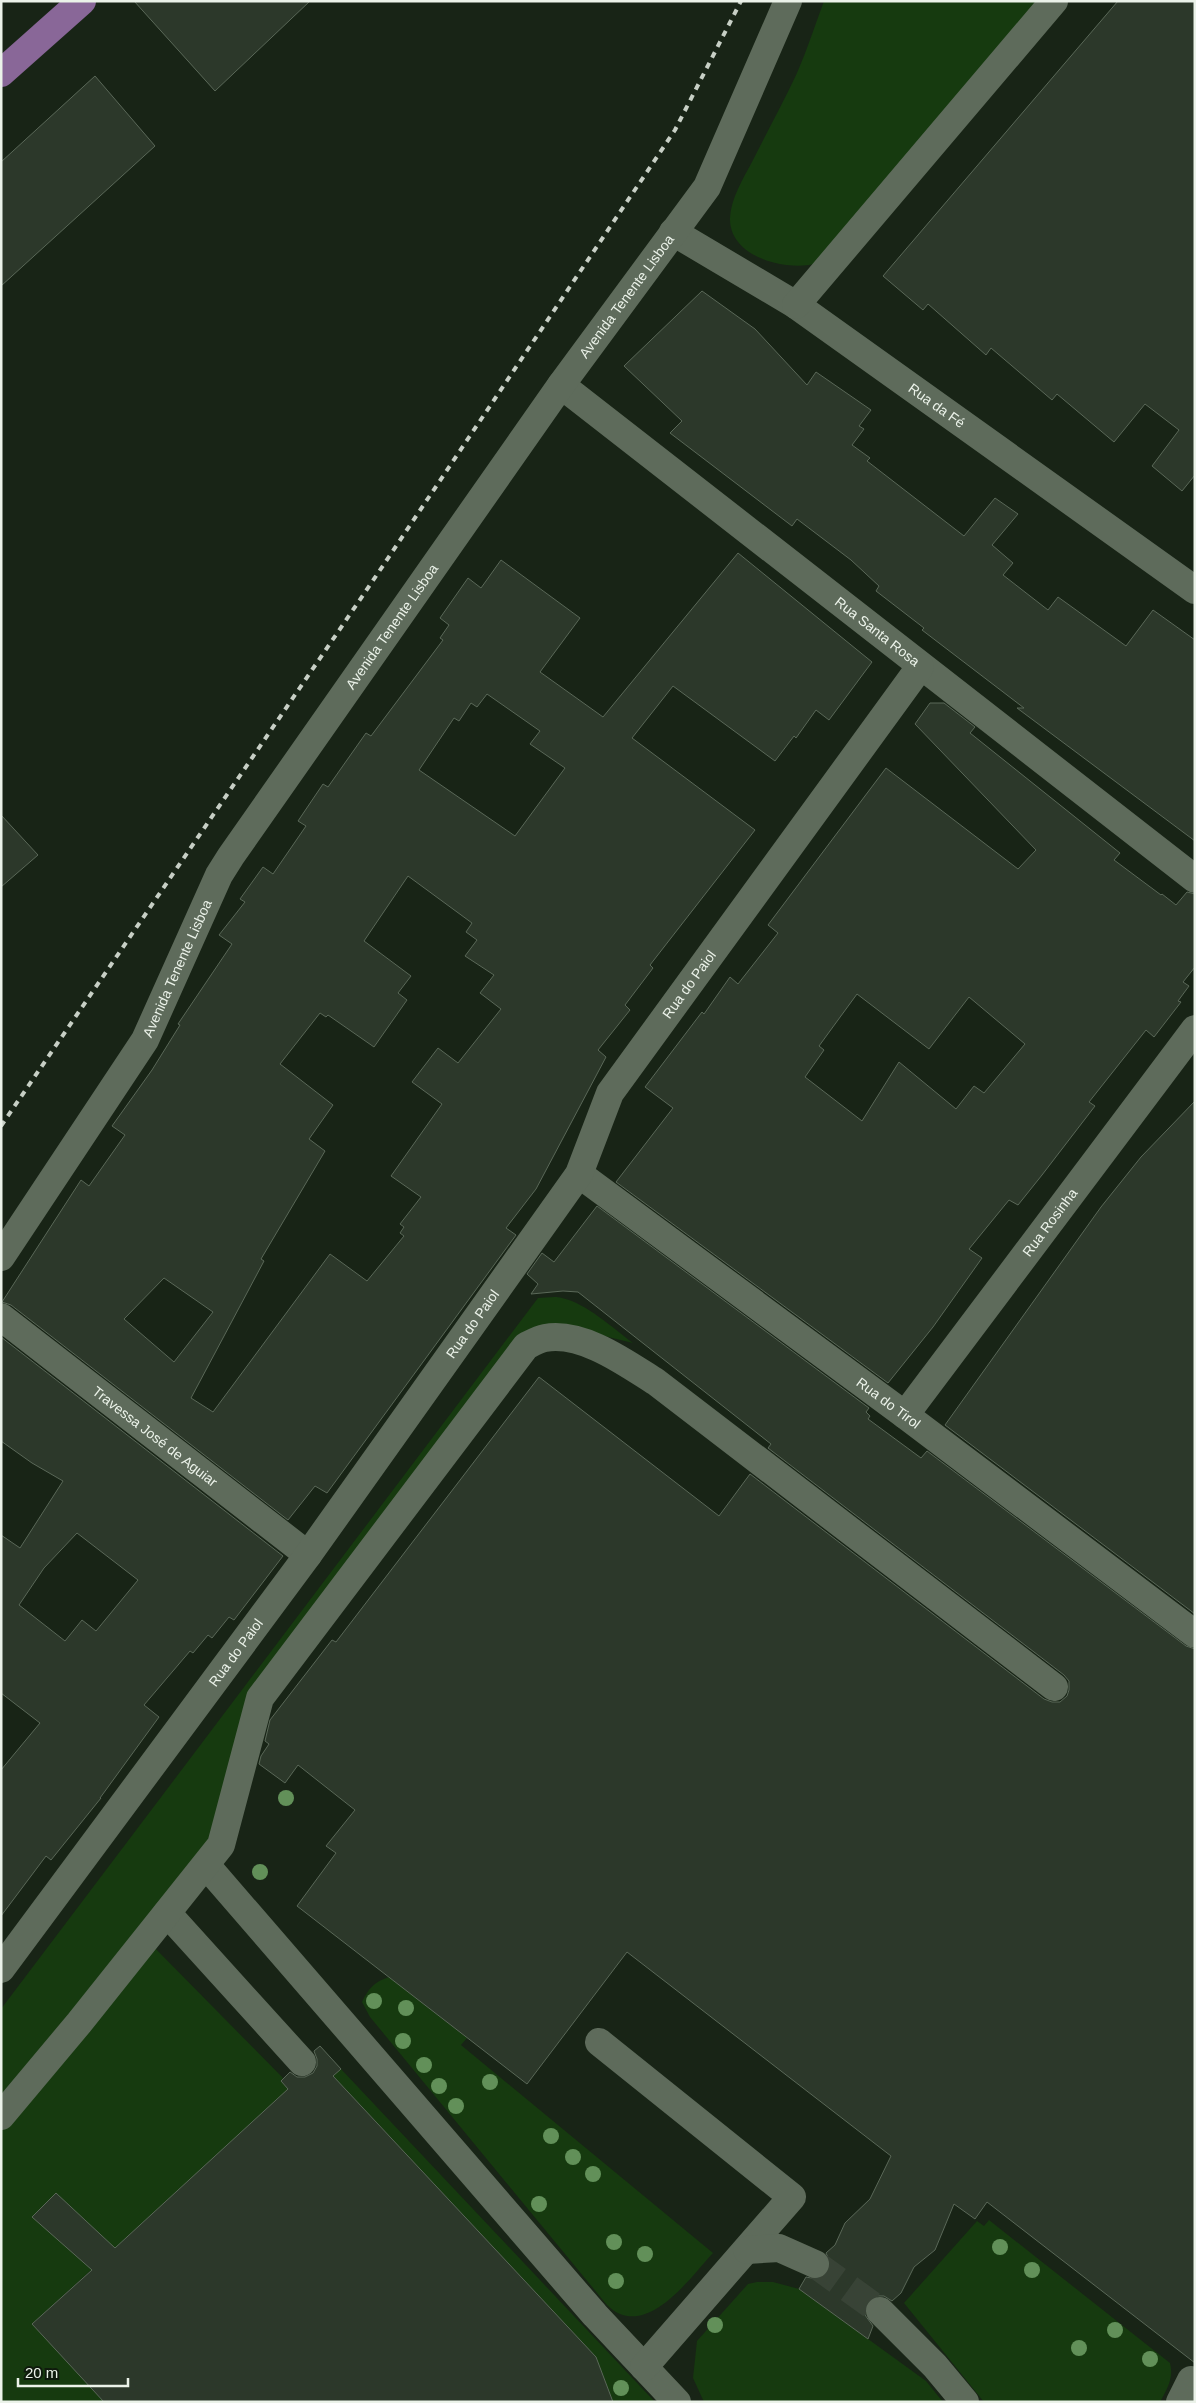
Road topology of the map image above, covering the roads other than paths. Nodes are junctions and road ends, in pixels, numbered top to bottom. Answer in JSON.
{"nodes":[{"id":1,"x":82,"y":1,"type":"edge"},
{"id":2,"x":788,"y":1,"type":"edge"},
{"id":3,"x":1054,"y":1,"type":"edge"},
{"id":4,"x":1,"y":73,"type":"edge"},
{"id":5,"x":673,"y":232,"type":"junction"},
{"id":6,"x":796,"y":305,"type":"junction"},
{"id":7,"x":561,"y":384,"type":"junction"},
{"id":8,"x":1195,"y":590,"type":"edge"},
{"id":9,"x":920,"y":667,"type":"junction"},
{"id":10,"x":1195,"y":879,"type":"edge"},
{"id":11,"x":1195,"y":1029,"type":"edge"},
{"id":12,"x":579,"y":1174,"type":"junction"},
{"id":13,"x":1,"y":1257,"type":"edge"},
{"id":14,"x":1,"y":1317,"type":"edge"},
{"id":15,"x":905,"y":1415,"type":"junction"},
{"id":16,"x":308,"y":1555,"type":"junction"},
{"id":17,"x":1195,"y":1634,"type":"edge"},
{"id":18,"x":1054,"y":1687,"type":"dead end"},
{"id":19,"x":206,"y":1864,"type":"junction"},
{"id":20,"x":167,"y":1913,"type":"junction"},
{"id":21,"x":1,"y":1969,"type":"edge"},
{"id":22,"x":599,"y":2042,"type":"dead end"},
{"id":23,"x":302,"y":2062,"type":"dead end"},
{"id":24,"x":1,"y":2116,"type":"edge"},
{"id":25,"x":747,"y":2250,"type":"junction"},
{"id":26,"x":814,"y":2264,"type":"tunnel mouth"},
{"id":27,"x":880,"y":2312,"type":"tunnel mouth"},
{"id":28,"x":644,"y":2367,"type":"junction"},
{"id":29,"x":677,"y":2402,"type":"edge"},
{"id":30,"x":965,"y":2402,"type":"edge"}],
"edges":[{"from":1,"to":4,"type":"main road"},
{"from":2,"to":5,"type":"street","name":"Avenida Tenente Lisboa"},
{"from":3,"to":6,"type":"street"},
{"from":5,"to":6,"type":"street","name":"Rua da Fé"},
{"from":5,"to":7,"type":"street","name":"Avenida Tenente Lisboa"},
{"from":6,"to":8,"type":"street","name":"Rua da Fé"},
{"from":7,"to":9,"type":"street","name":"Rua Santa Rosa"},
{"from":7,"to":13,"type":"street","name":"Avenida Tenente Lisboa"},
{"from":9,"to":10,"type":"street","name":"Rua Santa Rosa"},
{"from":9,"to":12,"type":"street","name":"Rua do Paiol"},
{"from":11,"to":15,"type":"street","name":"Rua Rosinha"},
{"from":12,"to":15,"type":"street","name":"Rua do Tirol"},
{"from":12,"to":16,"type":"street","name":"Rua do Paiol"},
{"from":14,"to":16,"type":"street","name":"Travessa José de Aguiar"},
{"from":15,"to":17,"type":"street","name":"Rua do Tirol"},
{"from":16,"to":21,"type":"street","name":"Rua do Paiol"},
{"from":18,"to":19,"type":"street"},
{"from":19,"to":20,"type":"street"},
{"from":19,"to":28,"type":"street"},
{"from":20,"to":23,"type":"street"},
{"from":20,"to":24,"type":"street"},
{"from":22,"to":25,"type":"street"},
{"from":25,"to":26,"type":"street"},
{"from":25,"to":28,"type":"street"},
{"from":27,"to":30,"type":"street"},
{"from":28,"to":29,"type":"street"}]}
